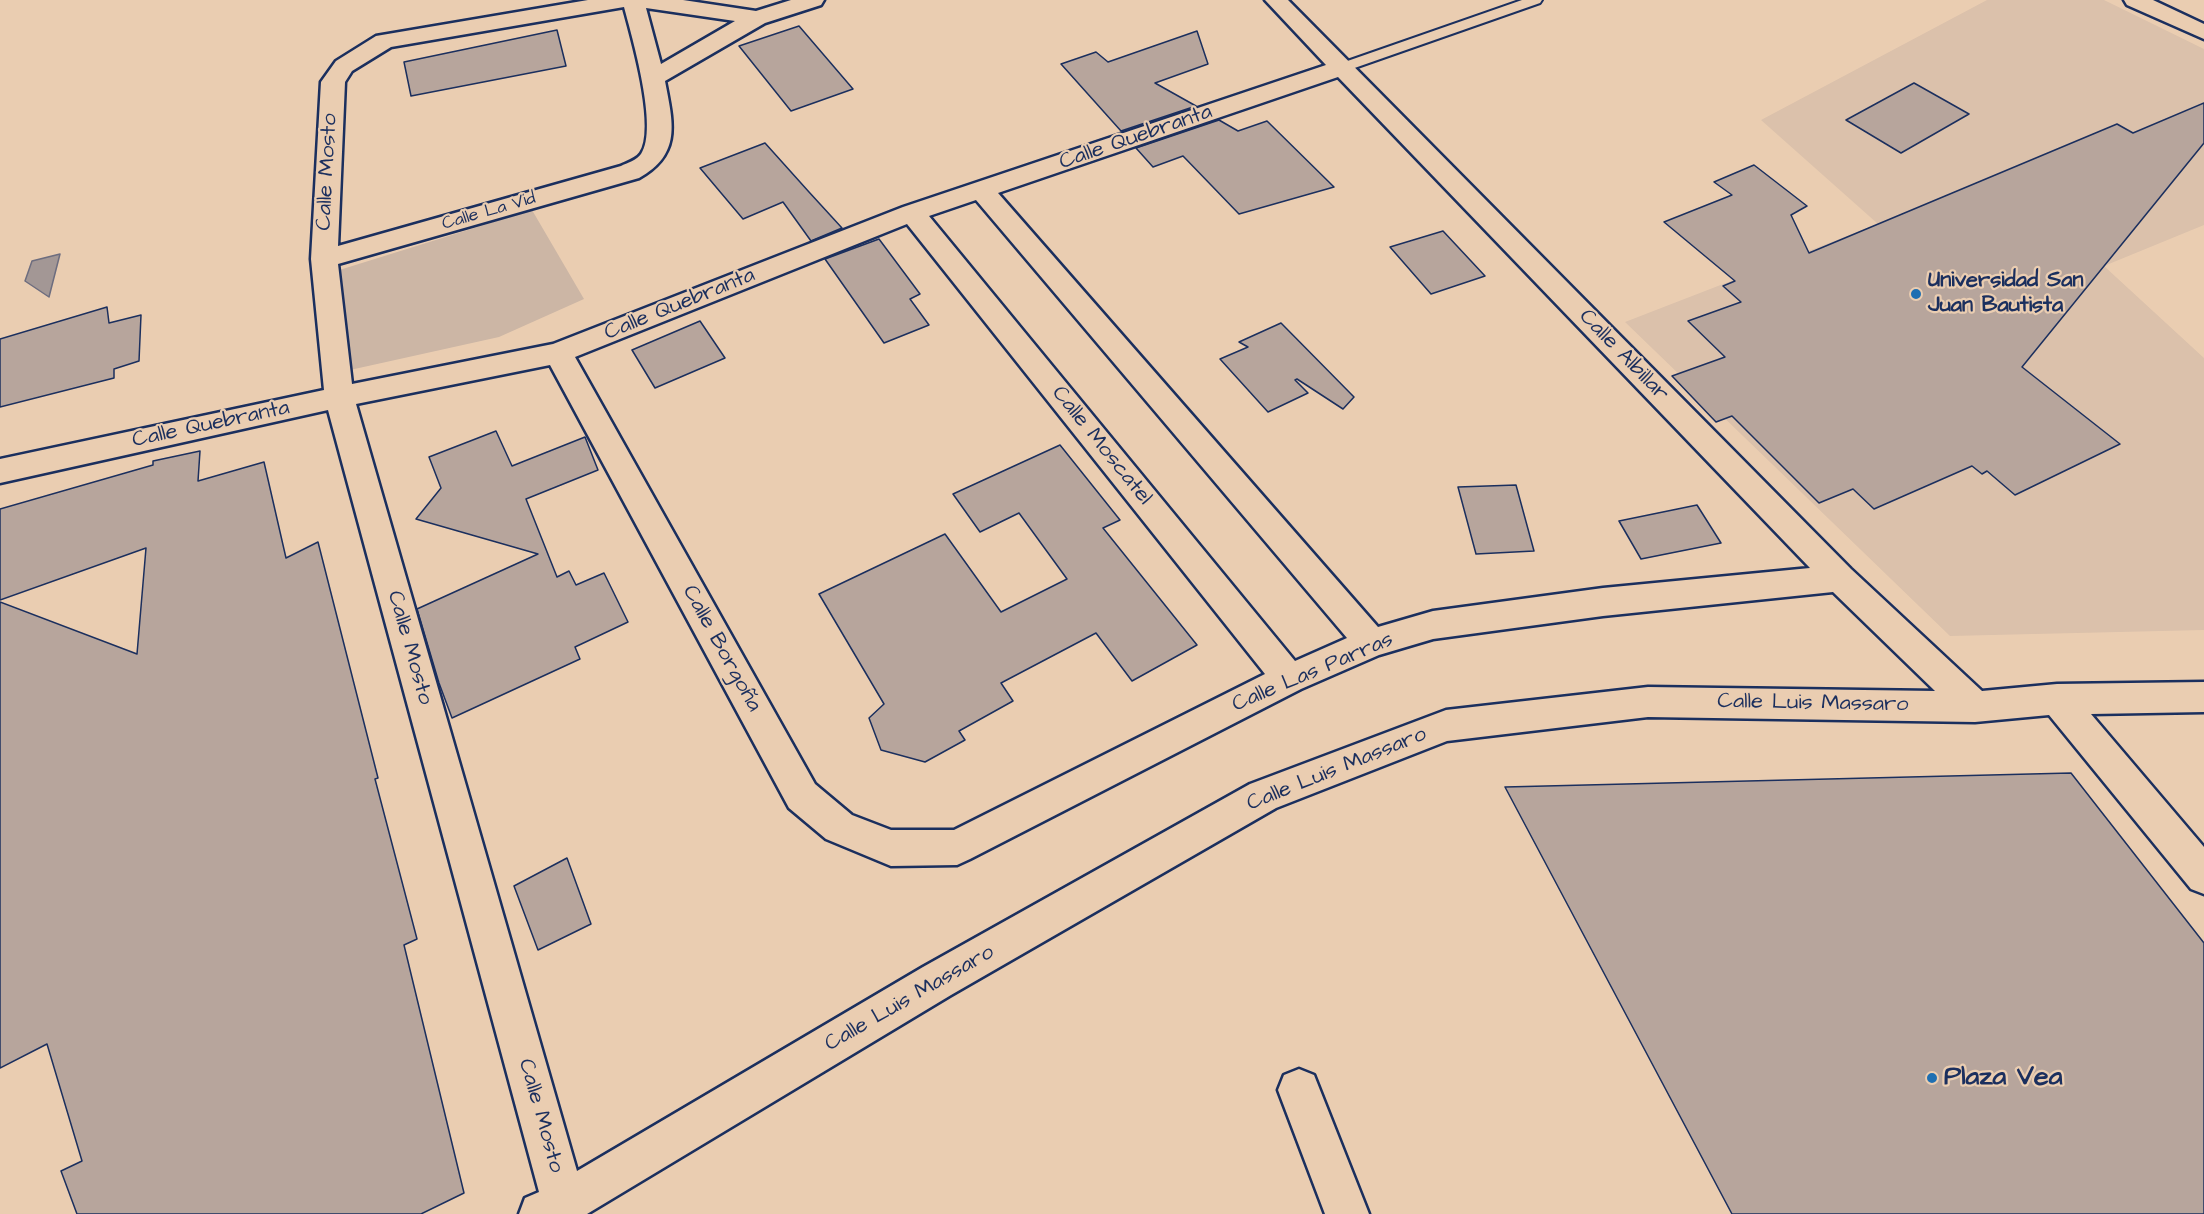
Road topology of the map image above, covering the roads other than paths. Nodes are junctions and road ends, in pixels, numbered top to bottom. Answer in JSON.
{"nodes":[{"id":1,"x":627,"y":0,"type":"edge"},
{"id":2,"x":633,"y":0,"type":"edge"},
{"id":3,"x":640,"y":0,"type":"edge"},
{"id":4,"x":813,"y":0,"type":"edge"},
{"id":5,"x":1276,"y":0,"type":"edge"},
{"id":6,"x":1535,"y":0,"type":"edge"},
{"id":7,"x":2135,"y":0,"type":"edge"},
{"id":8,"x":758,"y":18,"type":"junction"},
{"id":9,"x":2204,"y":32,"type":"edge"},
{"id":10,"x":1341,"y":68,"type":"junction"},
{"id":11,"x":654,"y":78,"type":"junction"},
{"id":12,"x":981,"y":190,"type":"junction"},
{"id":13,"x":912,"y":213,"type":"junction"},
{"id":14,"x":324,"y":259,"type":"junction"},
{"id":15,"x":558,"y":353,"type":"junction"},
{"id":16,"x":339,"y":397,"type":"junction"},
{"id":17,"x":0,"y":471,"type":"edge"},
{"id":18,"x":1840,"y":578,"type":"junction"},
{"id":19,"x":1371,"y":643,"type":"junction"},
{"id":20,"x":1289,"y":678,"type":"junction"},
{"id":21,"x":2204,"y":697,"type":"edge"},
{"id":22,"x":2057,"y":699,"type":"junction"},
{"id":23,"x":1975,"y":707,"type":"junction"},
{"id":24,"x":957,"y":847,"type":"joint"},
{"id":25,"x":2204,"y":876,"type":"edge"},
{"id":26,"x":1299,"y":1090,"type":"dead end"},
{"id":27,"x":552,"y":1208,"type":"edge"},
{"id":28,"x":1347,"y":1214,"type":"edge"}],
"edges":[{"from":1,"to":14,"type":"street","name":"Calle Mosto"},
{"from":2,"to":11,"type":"street"},
{"from":3,"to":8,"type":"street"},
{"from":4,"to":8,"type":"street"},
{"from":5,"to":10,"type":"street","name":"Calle Albillar"},
{"from":6,"to":10,"type":"lane"},
{"from":7,"to":9,"type":"street"},
{"from":8,"to":11,"type":"street"},
{"from":10,"to":12,"type":"street","name":"Calle Quebranta"},
{"from":10,"to":18,"type":"street","name":"Calle Albillar"},
{"from":11,"to":14,"type":"street","name":"Calle La Vid"},
{"from":12,"to":13,"type":"street","name":"Calle Quebranta"},
{"from":12,"to":19,"type":"street"},
{"from":13,"to":15,"type":"street","name":"Calle Quebranta"},
{"from":13,"to":20,"type":"street","name":"Calle Moscatel"},
{"from":14,"to":16,"type":"street","name":"Calle Mosto"},
{"from":15,"to":16,"type":"street","name":"Calle Quebranta"},
{"from":15,"to":24,"type":"street","name":"Calle Borgoña"},
{"from":16,"to":17,"type":"street","name":"Calle Quebranta"},
{"from":16,"to":27,"type":"street","name":"Calle Mosto"},
{"from":18,"to":19,"type":"street","name":"Calle Las Parras"},
{"from":18,"to":23,"type":"street","name":"Calle Albillar"},
{"from":19,"to":20,"type":"street","name":"Calle Las Parras"},
{"from":20,"to":24,"type":"street","name":"Calle Las Parras"},
{"from":21,"to":22,"type":"street","name":"Calle Luis Massaro"},
{"from":22,"to":23,"type":"street","name":"Calle Luis Massaro"},
{"from":22,"to":25,"type":"street"},
{"from":23,"to":27,"type":"street","name":"Calle Luis Massaro"},
{"from":26,"to":28,"type":"street"}]}
